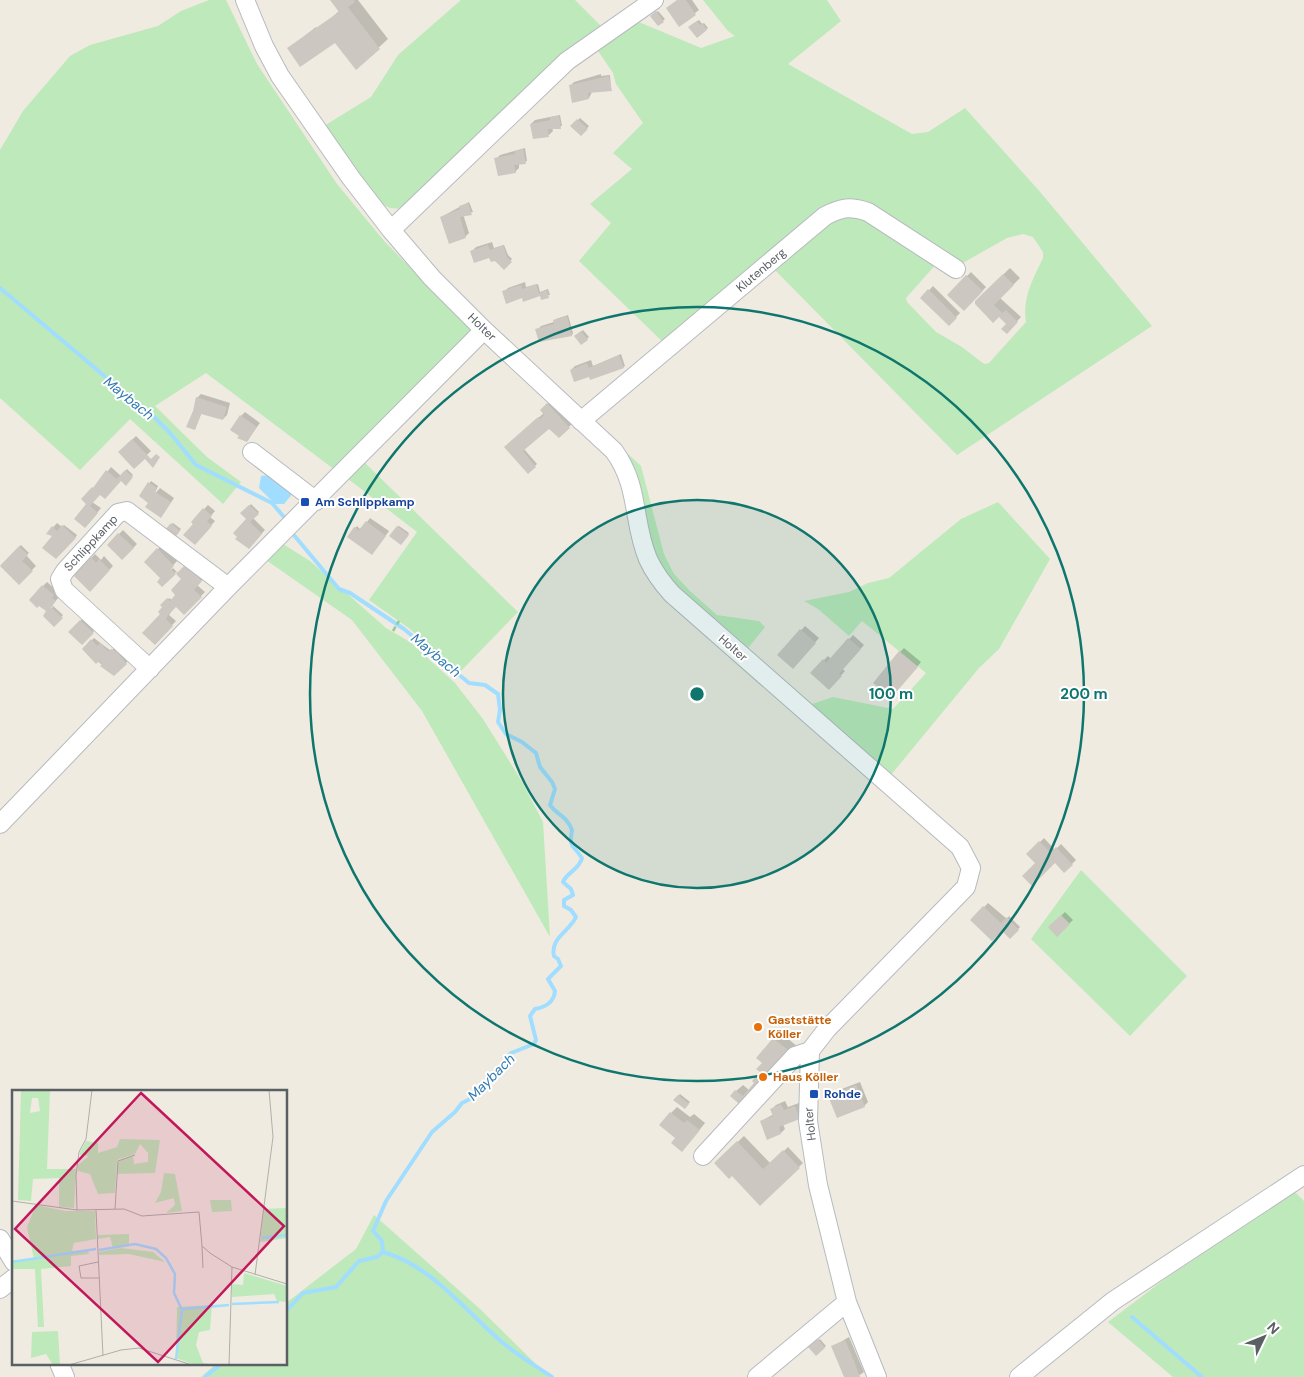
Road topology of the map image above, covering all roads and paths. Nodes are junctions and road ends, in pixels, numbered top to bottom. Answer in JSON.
{"nodes":[{"id":1,"x":245,"y":0,"type":"edge"},
{"id":2,"x":654,"y":0,"type":"edge"},
{"id":3,"x":391,"y":230,"type":"junction"},
{"id":4,"x":956,"y":269,"type":"dead end"},
{"id":5,"x":484,"y":330,"type":"junction"},
{"id":6,"x":581,"y":421,"type":"junction"},
{"id":7,"x":252,"y":452,"type":"dead end"},
{"id":8,"x":316,"y":500,"type":"junction"},
{"id":9,"x":228,"y":587,"type":"junction"},
{"id":10,"x":399,"y":621,"type":"dead end"},
{"id":11,"x":393,"y":631,"type":"dead end"},
{"id":12,"x":150,"y":669,"type":"junction"},
{"id":13,"x":0,"y":824,"type":"edge"},
{"id":14,"x":810,"y":1051,"type":"junction"},
{"id":15,"x":703,"y":1156,"type":"dead end"},
{"id":16,"x":1304,"y":1175,"type":"edge"},
{"id":17,"x":0,"y":1239,"type":"edge"},
{"id":18,"x":12,"y":1259,"type":"edge"},
{"id":19,"x":12,"y":1280,"type":"edge"},
{"id":20,"x":0,"y":1289,"type":"edge"},
{"id":21,"x":847,"y":1302,"type":"junction"},
{"id":22,"x":59,"y":1364,"type":"edge"},
{"id":23,"x":65,"y":1377,"type":"edge"},
{"id":24,"x":757,"y":1377,"type":"edge"},
{"id":25,"x":877,"y":1377,"type":"edge"},
{"id":26,"x":1019,"y":1377,"type":"edge"}],
"edges":[{"from":1,"to":3,"type":"street","name":"Holter"},
{"from":2,"to":3,"type":"street"},
{"from":3,"to":5,"type":"street","name":"Holter"},
{"from":4,"to":6,"type":"street","name":"Klutenberg"},
{"from":5,"to":6,"type":"street","name":"Holter"},
{"from":5,"to":8,"type":"street"},
{"from":6,"to":14,"type":"street","name":"Holter"},
{"from":7,"to":8,"type":"street"},
{"from":8,"to":9,"type":"street"},
{"from":9,"to":12,"type":"street"},
{"from":9,"to":12,"type":"street","name":"Schlippkamp"},
{"from":10,"to":11,"type":"path"},
{"from":12,"to":13,"type":"street"},
{"from":14,"to":15,"type":"street"},
{"from":14,"to":21,"type":"street","name":"Holter"},
{"from":16,"to":26,"type":"street"},
{"from":17,"to":18,"type":"street"},
{"from":19,"to":20,"type":"street"},
{"from":21,"to":24,"type":"street"},
{"from":21,"to":25,"type":"street","name":"Holter"},
{"from":22,"to":23,"type":"street"}]}
